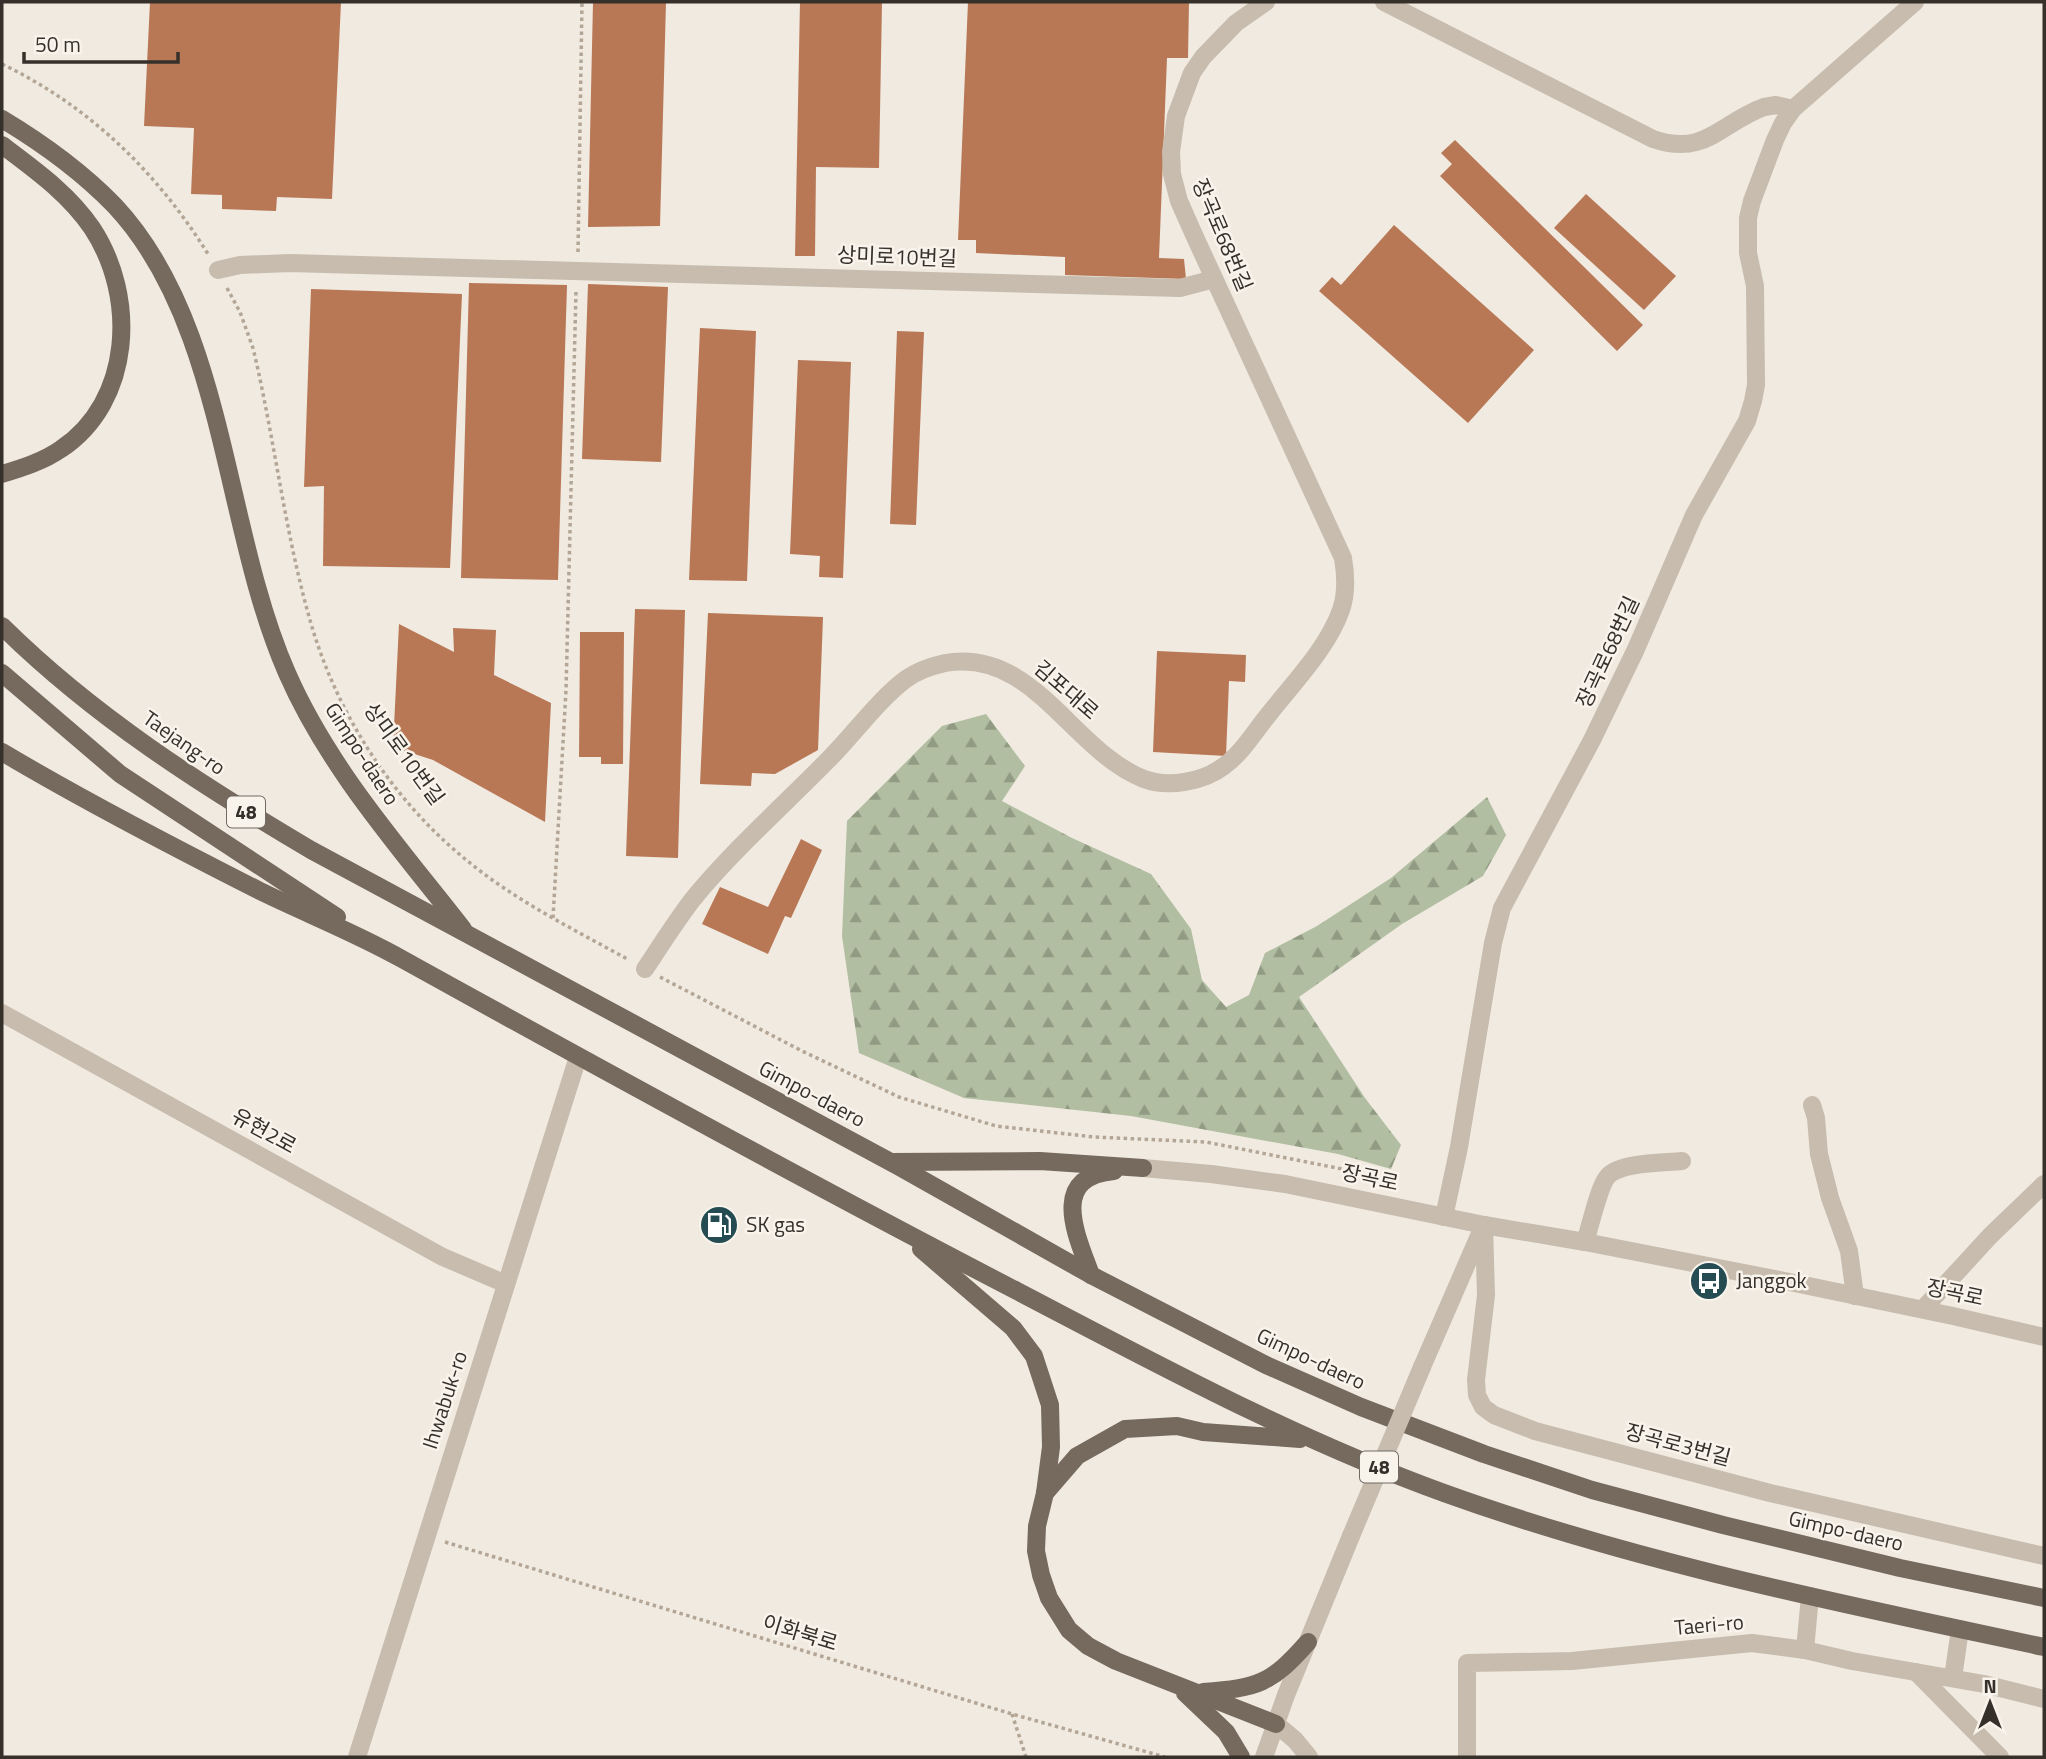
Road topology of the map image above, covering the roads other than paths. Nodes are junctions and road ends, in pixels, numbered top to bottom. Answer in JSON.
{"nodes":[{"id":1,"x":1266,"y":2,"type":"edge"},
{"id":2,"x":1384,"y":2,"type":"edge"},
{"id":3,"x":1915,"y":2,"type":"edge"},
{"id":4,"x":1793,"y":108,"type":"junction"},
{"id":5,"x":2,"y":119,"type":"edge"},
{"id":6,"x":2,"y":145,"type":"edge"},
{"id":7,"x":218,"y":270,"type":"road end"},
{"id":8,"x":1214,"y":279,"type":"junction"},
{"id":9,"x":2,"y":474,"type":"edge"},
{"id":10,"x":1318,"y":502,"type":"joint"},
{"id":11,"x":2,"y":626,"type":"edge"},
{"id":12,"x":2,"y":673,"type":"edge"},
{"id":13,"x":2,"y":752,"type":"edge"},
{"id":14,"x":468,"y":935,"type":"junction"},
{"id":15,"x":393,"y":954,"type":"junction"},
{"id":16,"x":645,"y":969,"type":"road end"},
{"id":17,"x":2,"y":1013,"type":"edge"},
{"id":18,"x":578,"y":1057,"type":"junction"},
{"id":19,"x":1812,"y":1105,"type":"dead end"},
{"id":20,"x":1682,"y":1161,"type":"dead end"},
{"id":21,"x":891,"y":1162,"type":"junction"},
{"id":22,"x":1143,"y":1168,"type":"junction"},
{"id":23,"x":2044,"y":1184,"type":"edge"},
{"id":24,"x":1444,"y":1217,"type":"junction"},
{"id":25,"x":1484,"y":1225,"type":"junction"},
{"id":26,"x":897,"y":1229,"type":"junction"},
{"id":27,"x":1585,"y":1242,"type":"junction"},
{"id":28,"x":1091,"y":1275,"type":"junction"},
{"id":29,"x":506,"y":1284,"type":"junction"},
{"id":30,"x":1855,"y":1296,"type":"junction"},
{"id":31,"x":1923,"y":1309,"type":"junction"},
{"id":32,"x":2044,"y":1337,"type":"edge"},
{"id":33,"x":1312,"y":1440,"type":"junction"},
{"id":34,"x":1045,"y":1493,"type":"junction"},
{"id":35,"x":2044,"y":1556,"type":"edge"},
{"id":36,"x":1810,"y":1596,"type":"junction"},
{"id":37,"x":2044,"y":1598,"type":"edge"},
{"id":38,"x":1961,"y":1629,"type":"junction"},
{"id":39,"x":1308,"y":1642,"type":"junction"},
{"id":40,"x":2044,"y":1647,"type":"edge"},
{"id":41,"x":1805,"y":1650,"type":"junction"},
{"id":42,"x":1916,"y":1672,"type":"junction"},
{"id":43,"x":1953,"y":1678,"type":"junction"},
{"id":44,"x":1175,"y":1684,"type":"junction"},
{"id":45,"x":1197,"y":1692,"type":"junction"},
{"id":46,"x":2044,"y":1699,"type":"edge"},
{"id":47,"x":1276,"y":1724,"type":"junction"},
{"id":48,"x":357,"y":1757,"type":"edge"},
{"id":49,"x":1241,"y":1757,"type":"edge"},
{"id":50,"x":1264,"y":1757,"type":"edge"},
{"id":51,"x":1308,"y":1757,"type":"edge"},
{"id":52,"x":1467,"y":1757,"type":"edge"},
{"id":53,"x":2000,"y":1757,"type":"edge"}],
"edges":[{"from":1,"to":8,"type":"street","name":"장곡로68번길"},
{"from":2,"to":4,"type":"street"},
{"from":3,"to":4,"type":"street","name":"장곡로68번길"},
{"from":4,"to":24,"type":"street","name":"장곡로68번길"},
{"from":5,"to":14,"type":"main road","name":"Gimpo-daero"},
{"from":6,"to":9,"type":"main road"},
{"from":7,"to":8,"type":"street","name":"상미로10번길"},
{"from":8,"to":10,"type":"street","name":"장곡로68번길"},
{"from":10,"to":16,"type":"street","name":"김포대로"},
{"from":11,"to":14,"type":"main road","name":"Taejang-ro","number":"48"},
{"from":12,"to":15,"type":"main road","number":"48"},
{"from":13,"to":15,"type":"main road"},
{"from":14,"to":21,"type":"main road","name":"Gimpo-daero","number":"48"},
{"from":15,"to":18,"type":"main road","number":"48"},
{"from":17,"to":29,"type":"street","name":"유현2로"},
{"from":18,"to":26,"type":"main road","number":"48"},
{"from":18,"to":29,"type":"street","name":"Ihwabuk-ro"},
{"from":19,"to":30,"type":"street"},
{"from":20,"to":27,"type":"street"},
{"from":21,"to":22,"type":"main road"},
{"from":21,"to":28,"type":"main road","name":"Gimpo-daero","number":"48"},
{"from":22,"to":24,"type":"street","name":"장곡로"},
{"from":22,"to":28,"type":"main road"},
{"from":23,"to":31,"type":"street"},
{"from":24,"to":25,"type":"street","name":"장곡로"},
{"from":25,"to":27,"type":"street","name":"장곡로"},
{"from":25,"to":35,"type":"street","name":"장곡로3번길"},
{"from":25,"to":39,"type":"street","bridge":true},
{"from":26,"to":33,"type":"main road","number":"48"},
{"from":26,"to":34,"type":"main road"},
{"from":27,"to":30,"type":"street","name":"장곡로"},
{"from":28,"to":37,"type":"main road","name":"Gimpo-daero","number":"48"},
{"from":29,"to":48,"type":"street","name":"Ihwabuk-ro"},
{"from":30,"to":31,"type":"street","name":"장곡로"},
{"from":31,"to":32,"type":"street","name":"장곡로"},
{"from":33,"to":34,"type":"main road"},
{"from":33,"to":36,"type":"main road","number":"48"},
{"from":34,"to":44,"type":"main road"},
{"from":36,"to":38,"type":"main road","number":"48"},
{"from":36,"to":41,"type":"street"},
{"from":38,"to":40,"type":"main road","number":"48"},
{"from":38,"to":43,"type":"street"},
{"from":39,"to":45,"type":"main road"},
{"from":39,"to":47,"type":"street"},
{"from":41,"to":42,"type":"street","name":"Taeri-ro"},
{"from":41,"to":52,"type":"street","name":"Taeri-ro"},
{"from":42,"to":43,"type":"street","name":"Taeri-ro"},
{"from":42,"to":53,"type":"street"},
{"from":43,"to":46,"type":"street","name":"Taeri-ro"},
{"from":44,"to":45,"type":"main road"},
{"from":44,"to":49,"type":"main road"},
{"from":45,"to":47,"type":"main road"},
{"from":47,"to":50,"type":"street"},
{"from":47,"to":51,"type":"street"}]}
